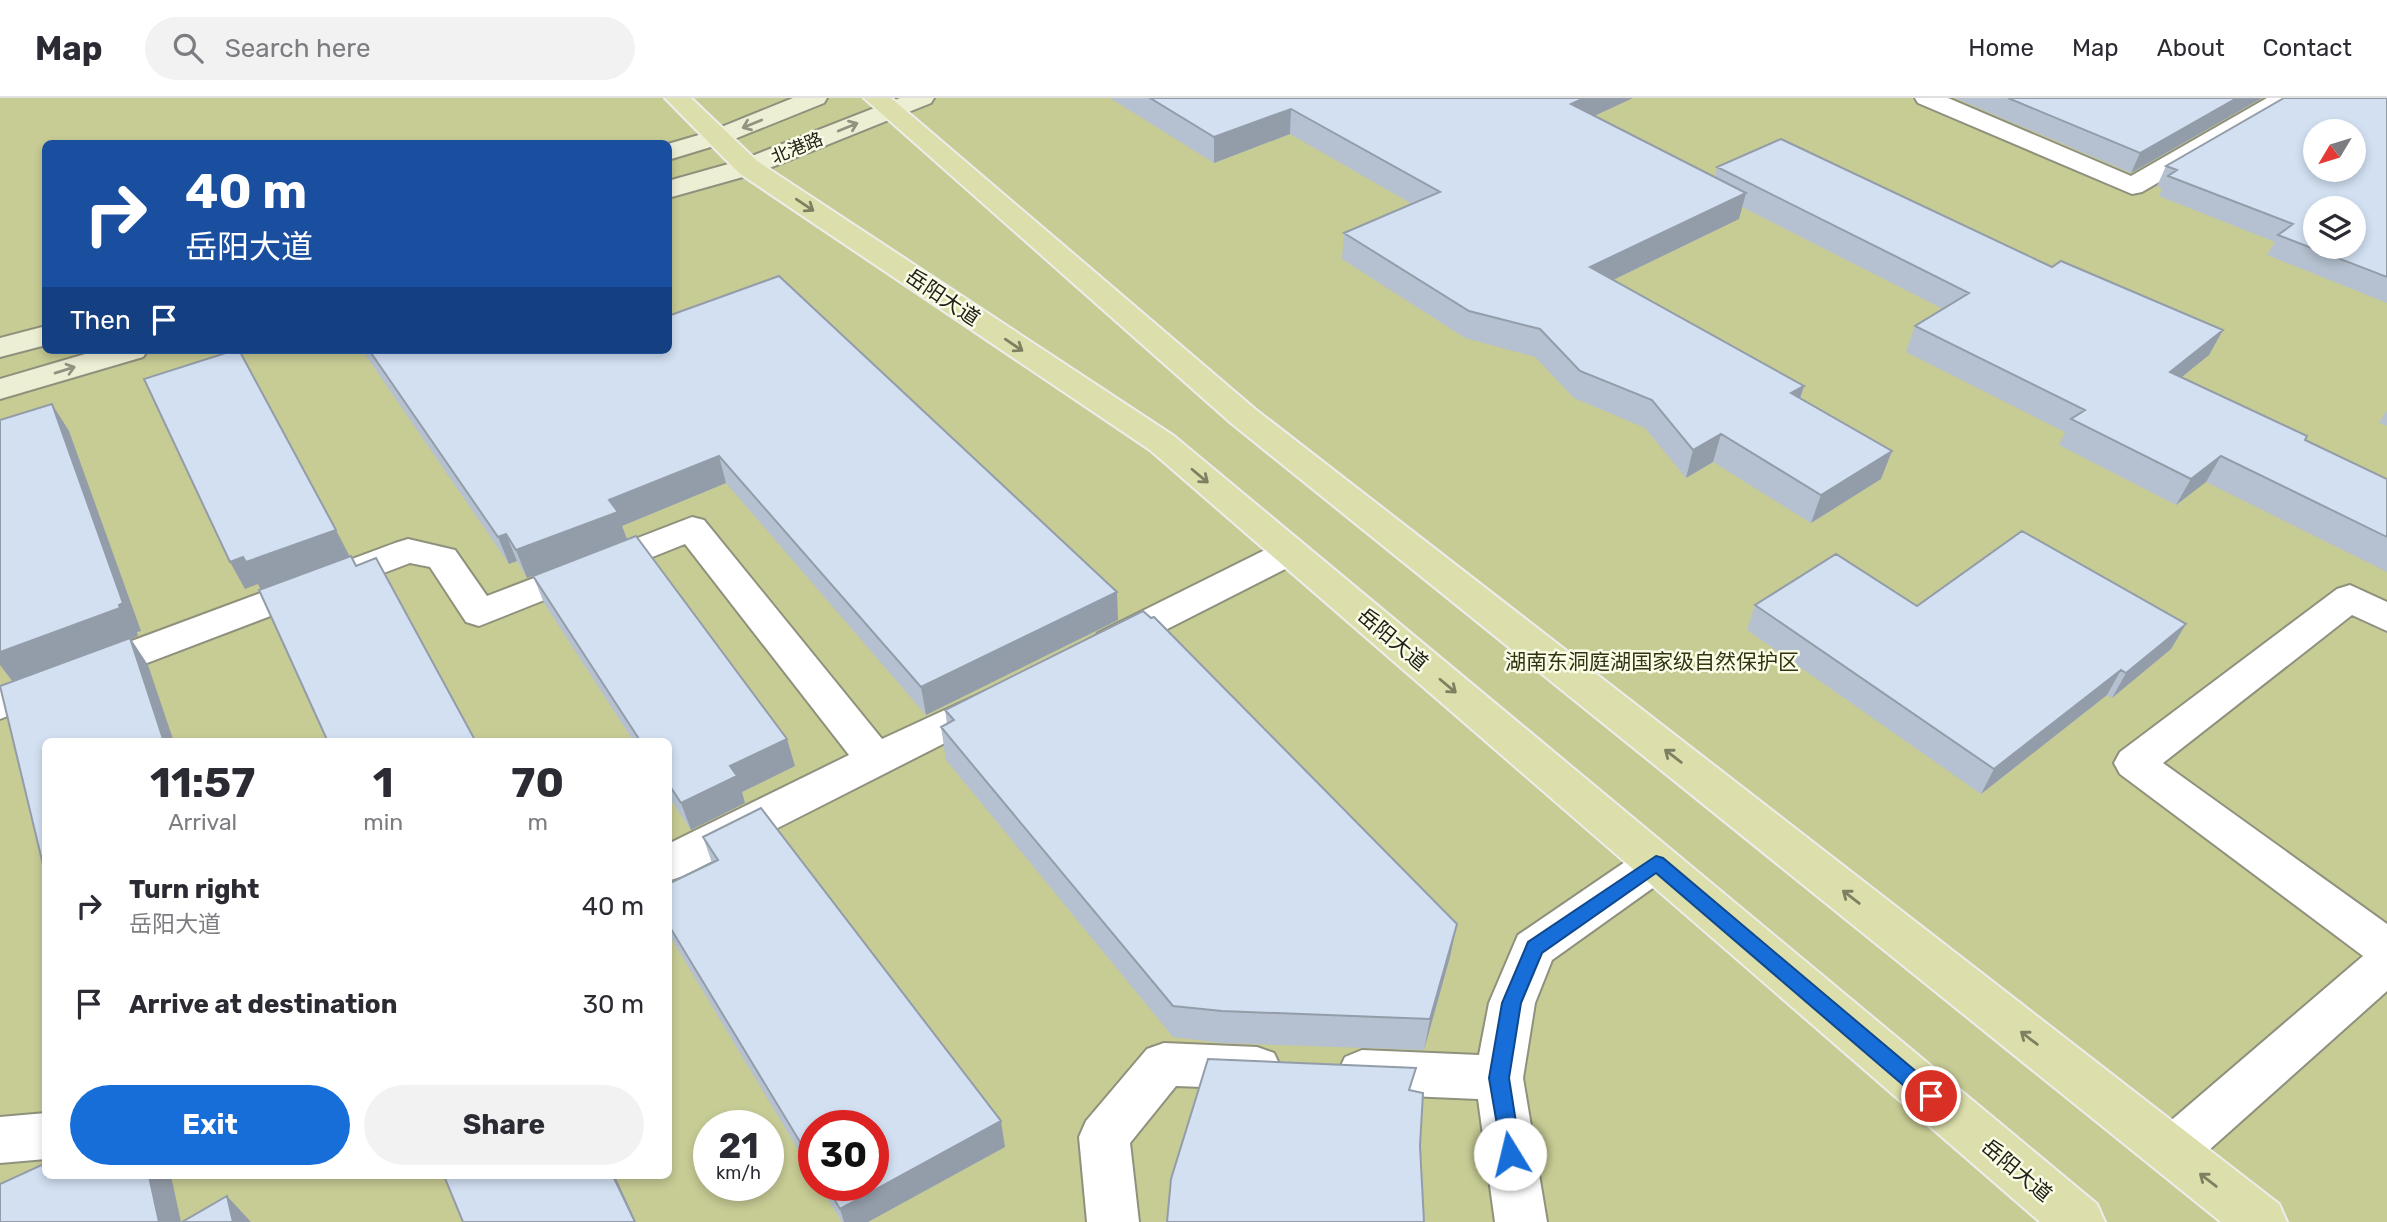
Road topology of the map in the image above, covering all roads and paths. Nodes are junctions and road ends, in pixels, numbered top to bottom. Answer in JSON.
{"nodes":[{"id":1,"x":677,"y":98,"type":"edge"},
{"id":2,"x":815,"y":98,"type":"edge"},
{"id":3,"x":1927,"y":98,"type":"edge"},
{"id":4,"x":2285,"y":98,"type":"edge"},
{"id":5,"x":896,"y":102,"type":"edge"},
{"id":6,"x":718,"y":138,"type":"junction"},
{"id":7,"x":672,"y":151,"type":"edge"},
{"id":8,"x":748,"y":167,"type":"junction"},
{"id":9,"x":672,"y":189,"type":"edge"},
{"id":10,"x":42,"y":336,"type":"edge"},
{"id":11,"x":0,"y":348,"type":"edge"},
{"id":12,"x":118,"y":354,"type":"edge"},
{"id":13,"x":0,"y":389,"type":"edge"},
{"id":14,"x":1290,"y":552,"type":"junction"},
{"id":15,"x":2387,"y":618,"type":"edge"},
{"id":16,"x":1083,"y":656,"type":"edge"},
{"id":17,"x":1023,"y":687,"type":"edge"},
{"id":18,"x":0,"y":705,"type":"edge"},
{"id":19,"x":876,"y":760,"type":"junction"},
{"id":20,"x":672,"y":862,"type":"edge"},
{"id":21,"x":1656,"y":863,"type":"junction"},
{"id":22,"x":2387,"y":949,"type":"edge"},
{"id":23,"x":2387,"y":963,"type":"edge"},
{"id":24,"x":1499,"y":1078,"type":"junction"},
{"id":25,"x":42,"y":1136,"type":"edge"},
{"id":26,"x":0,"y":1140,"type":"edge"},
{"id":27,"x":2172,"y":1151,"type":"junction"},
{"id":28,"x":1113,"y":1222,"type":"edge"},
{"id":29,"x":1521,"y":1222,"type":"edge"},
{"id":30,"x":2079,"y":1222,"type":"edge"},
{"id":31,"x":2261,"y":1222,"type":"edge"}],
"edges":[{"from":1,"to":6,"type":"main road","name":"岳阳大道"},
{"from":2,"to":6,"type":"main road","name":"北港路","one_way":true},
{"from":3,"to":4,"type":"street"},
{"from":8,"to":5,"type":"main road","name":"北港路","one_way":true},
{"from":27,"to":5,"type":"main road","one_way":true},
{"from":6,"to":7,"type":"main road","name":"北港路"},
{"from":6,"to":8,"type":"main road","name":"岳阳大道"},
{"from":8,"to":9,"type":"main road","name":"北港路"},
{"from":8,"to":14,"type":"main road","name":"岳阳大道","one_way":true},
{"from":10,"to":11,"type":"main road"},
{"from":13,"to":12,"type":"main road","one_way":true},
{"from":14,"to":16,"type":"street"},
{"from":14,"to":21,"type":"main road","name":"岳阳大道","one_way":true},
{"from":15,"to":22,"type":"street"},
{"from":17,"to":19,"type":"street"},
{"from":18,"to":19,"type":"street"},
{"from":19,"to":20,"type":"street"},
{"from":21,"to":24,"type":"street"},
{"from":21,"to":30,"type":"main road","name":"岳阳大道"},
{"from":23,"to":27,"type":"street"},
{"from":24,"to":28,"type":"street"},
{"from":24,"to":29,"type":"street"},
{"from":25,"to":26,"type":"street"},
{"from":31,"to":27,"type":"main road","one_way":true}]}
